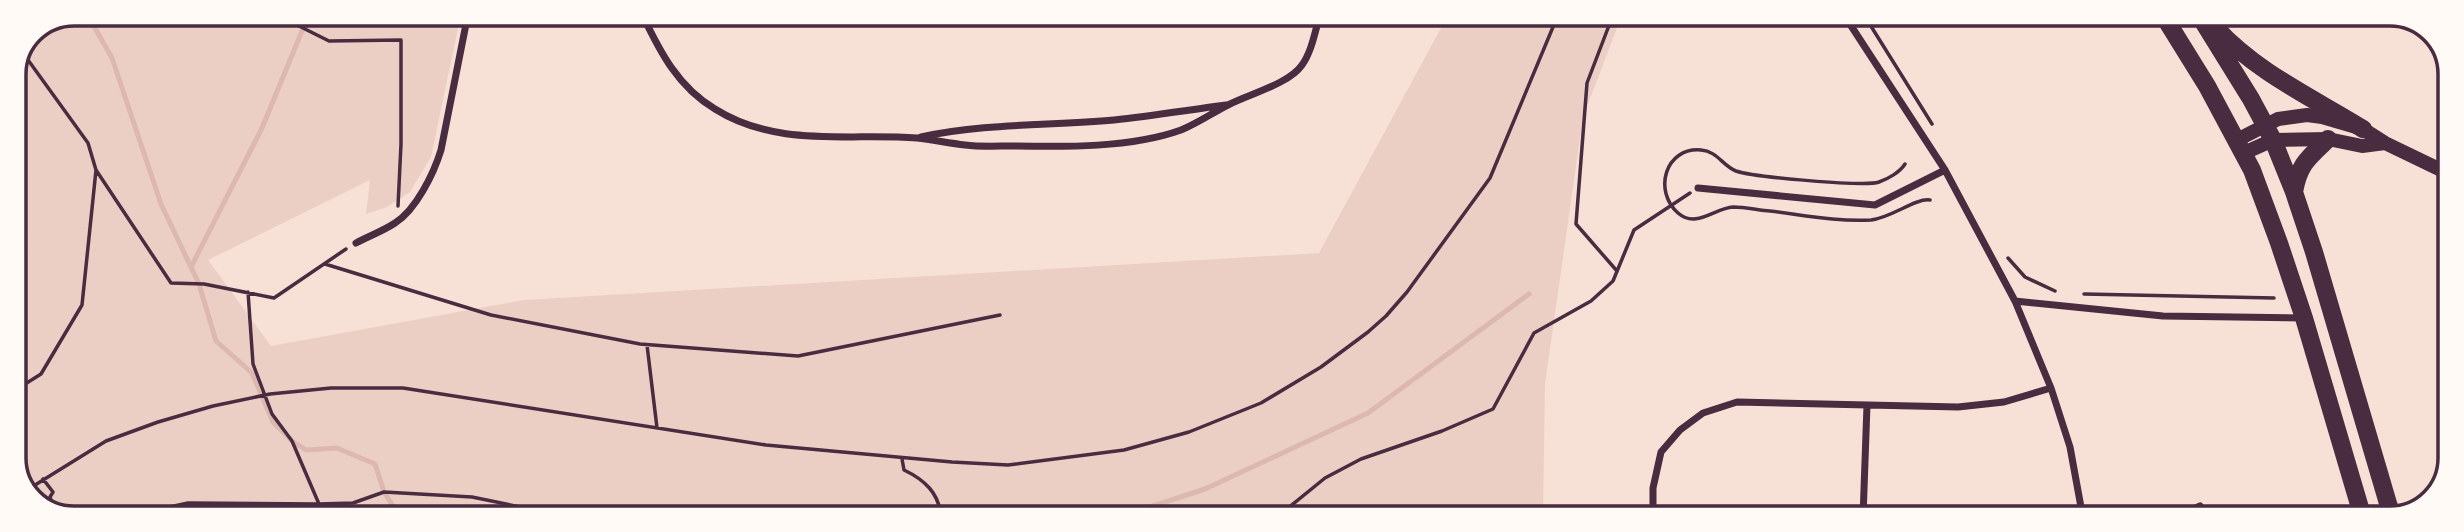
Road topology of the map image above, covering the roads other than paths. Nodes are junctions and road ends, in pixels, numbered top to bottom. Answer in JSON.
{"nodes":[{"id":1,"x":466,"y":26,"type":"edge"},
{"id":2,"x":648,"y":26,"type":"edge"},
{"id":3,"x":1317,"y":26,"type":"edge"},
{"id":4,"x":1851,"y":26,"type":"edge"},
{"id":5,"x":2170,"y":26,"type":"edge"},
{"id":6,"x":2208,"y":26,"type":"edge"},
{"id":7,"x":2213,"y":26,"type":"edge"},
{"id":8,"x":1230,"y":104,"type":"junction"},
{"id":9,"x":2363,"y":129,"type":"junction"},
{"id":10,"x":2269,"y":133,"type":"junction"},
{"id":11,"x":917,"y":138,"type":"junction"},
{"id":12,"x":2328,"y":139,"type":"junction"},
{"id":13,"x":2385,"y":143,"type":"junction"},
{"id":14,"x":2241,"y":147,"type":"junction"},
{"id":15,"x":2438,"y":169,"type":"edge"},
{"id":16,"x":1945,"y":170,"type":"junction"},
{"id":17,"x":1698,"y":188,"type":"road end"},
{"id":18,"x":2294,"y":192,"type":"junction"},
{"id":19,"x":356,"y":243,"type":"road end"},
{"id":20,"x":2015,"y":300,"type":"junction"},
{"id":21,"x":2304,"y":318,"type":"junction"},
{"id":22,"x":2050,"y":388,"type":"junction"},
{"id":23,"x":1867,"y":405,"type":"junction"},
{"id":24,"x":1653,"y":506,"type":"edge"},
{"id":25,"x":1863,"y":506,"type":"edge"},
{"id":26,"x":2080,"y":506,"type":"edge"},
{"id":27,"x":2359,"y":506,"type":"edge"},
{"id":28,"x":2389,"y":506,"type":"edge"}],
"edges":[{"from":1,"to":19,"type":"street"},
{"from":2,"to":11,"type":"street"},
{"from":3,"to":8,"type":"street"},
{"from":4,"to":16,"type":"street"},
{"from":5,"to":14,"type":"highway"},
{"from":6,"to":10,"type":"highway"},
{"from":7,"to":9,"type":"highway"},
{"from":8,"to":11,"type":"street"},
{"from":8,"to":11,"type":"street"},
{"from":9,"to":10,"type":"main road"},
{"from":9,"to":13,"type":"main road"},
{"from":10,"to":12,"type":"main road"},
{"from":10,"to":14,"type":"main road"},
{"from":10,"to":18,"type":"highway"},
{"from":12,"to":13,"type":"main road"},
{"from":12,"to":18,"type":"highway"},
{"from":13,"to":15,"type":"main road"},
{"from":14,"to":21,"type":"highway"},
{"from":16,"to":17,"type":"street"},
{"from":16,"to":20,"type":"street"},
{"from":18,"to":28,"type":"highway"},
{"from":20,"to":21,"type":"street"},
{"from":20,"to":22,"type":"street"},
{"from":21,"to":27,"type":"highway"},
{"from":22,"to":23,"type":"street"},
{"from":22,"to":26,"type":"street"},
{"from":23,"to":24,"type":"street"},
{"from":23,"to":25,"type":"street"}]}
